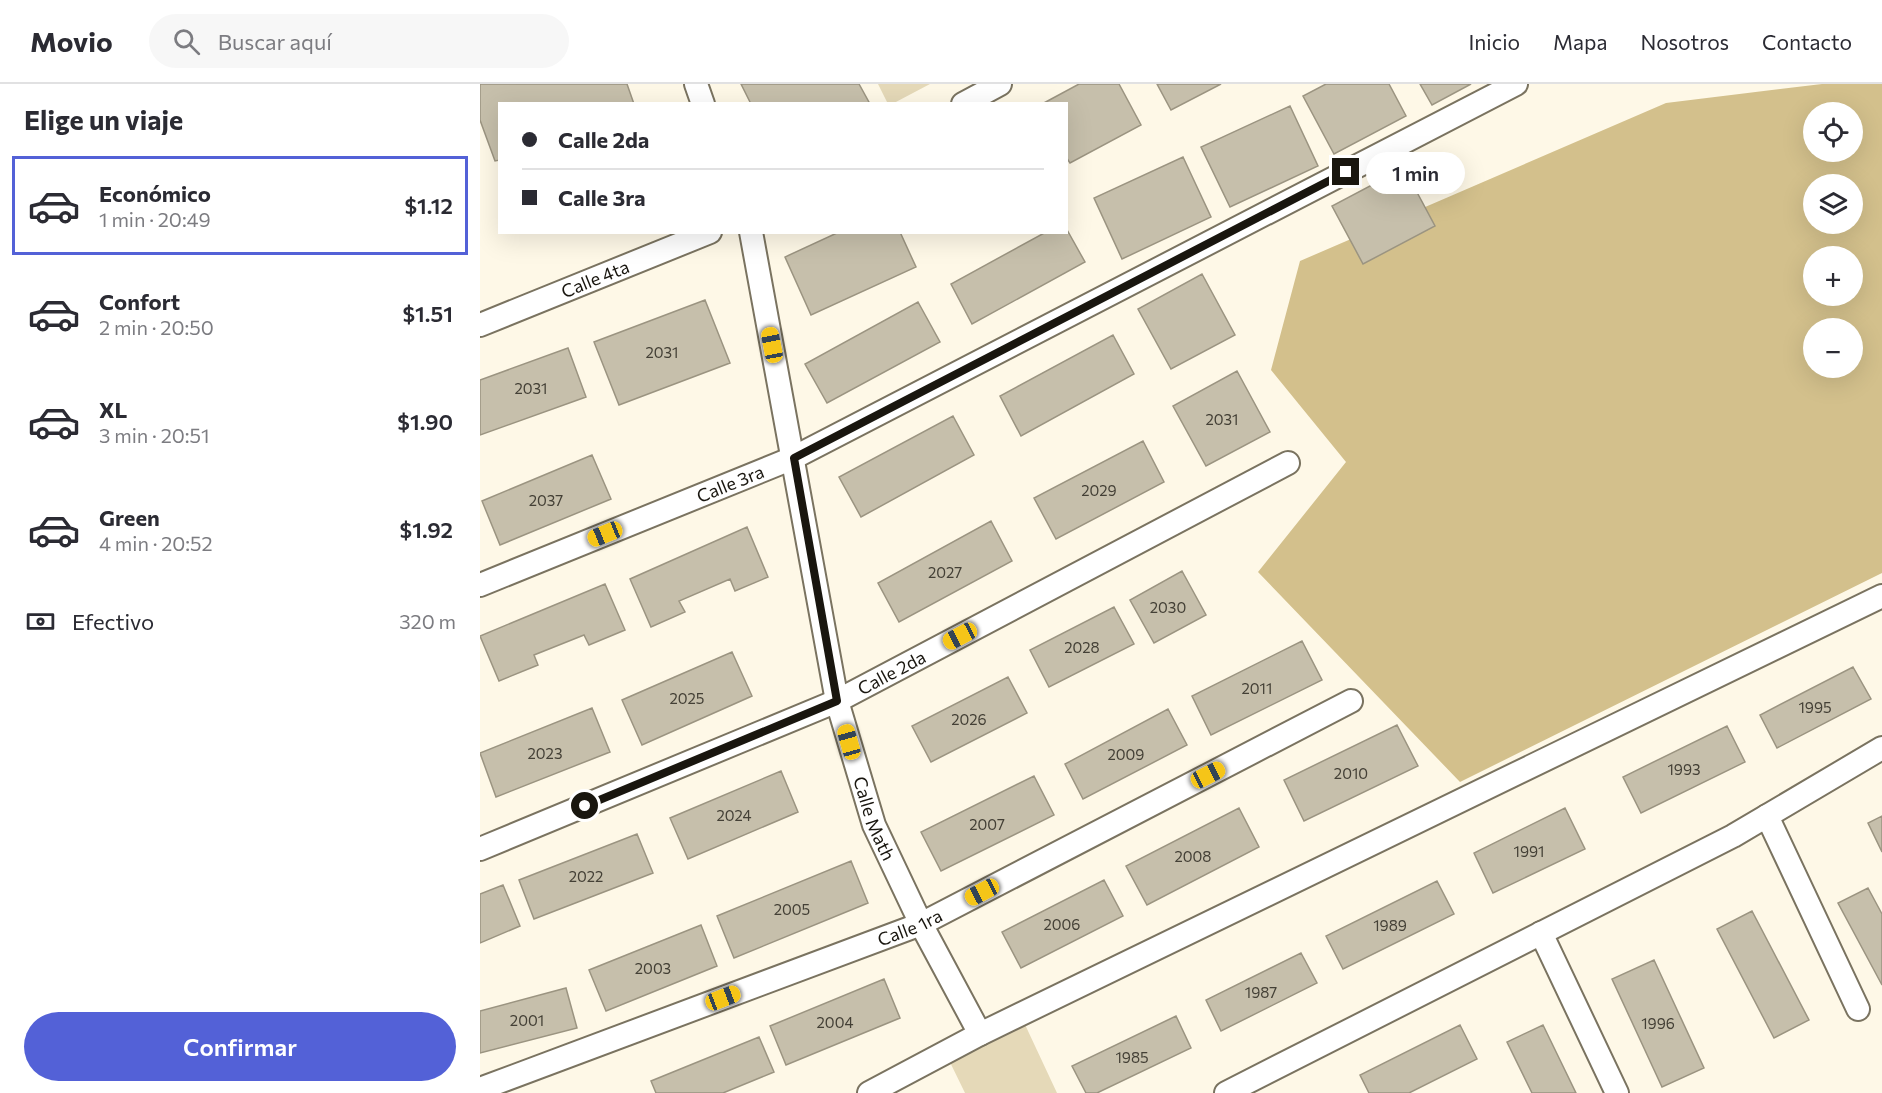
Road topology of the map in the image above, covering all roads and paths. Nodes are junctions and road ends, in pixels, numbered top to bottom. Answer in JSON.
{"nodes":[{"id":1,"x":696,"y":84,"type":"edge"},
{"id":2,"x":1000,"y":84,"type":"edge"},
{"id":3,"x":1516,"y":84,"type":"edge"},
{"id":4,"x":702,"y":102,"type":"edge"},
{"id":5,"x":967,"y":102,"type":"edge"},
{"id":6,"x":705,"y":234,"type":"edge"},
{"id":7,"x":750,"y":234,"type":"edge"},
{"id":8,"x":480,"y":325,"type":"edge"},
{"id":9,"x":794,"y":458,"type":"junction"},
{"id":10,"x":1287,"y":463,"type":"dead end"},
{"id":11,"x":480,"y":585,"type":"edge"},
{"id":12,"x":1877,"y":602,"type":"edge"},
{"id":13,"x":837,"y":701,"type":"junction"},
{"id":14,"x":1351,"y":701,"type":"dead end"},
{"id":15,"x":1882,"y":748,"type":"edge"},
{"id":16,"x":1767,"y":816,"type":"junction"},
{"id":17,"x":480,"y":849,"type":"edge"},
{"id":18,"x":921,"y":924,"type":"junction"},
{"id":19,"x":1541,"y":933,"type":"junction"},
{"id":20,"x":1858,"y":1009,"type":"dead end"},
{"id":21,"x":980,"y":1034,"type":"junction"},
{"id":22,"x":480,"y":1089,"type":"edge"},
{"id":23,"x":869,"y":1093,"type":"edge"},
{"id":24,"x":1226,"y":1093,"type":"edge"},
{"id":25,"x":1617,"y":1093,"type":"edge"}],
"edges":[{"from":1,"to":4,"type":"street"},
{"from":2,"to":5,"type":"street"},
{"from":3,"to":9,"type":"street","name":"Calle 3ra"},
{"from":6,"to":8,"type":"street","name":"Calle 4ta"},
{"from":7,"to":9,"type":"street","name":"Calle Math"},
{"from":9,"to":11,"type":"street","name":"Calle 3ra"},
{"from":9,"to":13,"type":"street","name":"Calle Math"},
{"from":10,"to":13,"type":"street","name":"Calle 2da"},
{"from":12,"to":21,"type":"street"},
{"from":13,"to":17,"type":"street","name":"Calle 2da"},
{"from":13,"to":18,"type":"street","name":"Calle Math"},
{"from":14,"to":18,"type":"street","name":"Calle 1ra"},
{"from":15,"to":16,"type":"street"},
{"from":16,"to":19,"type":"street"},
{"from":16,"to":20,"type":"street"},
{"from":18,"to":21,"type":"street","name":"Calle Math"},
{"from":18,"to":22,"type":"street","name":"Calle 1ra"},
{"from":19,"to":24,"type":"street"},
{"from":19,"to":25,"type":"street"},
{"from":21,"to":23,"type":"street"}]}
